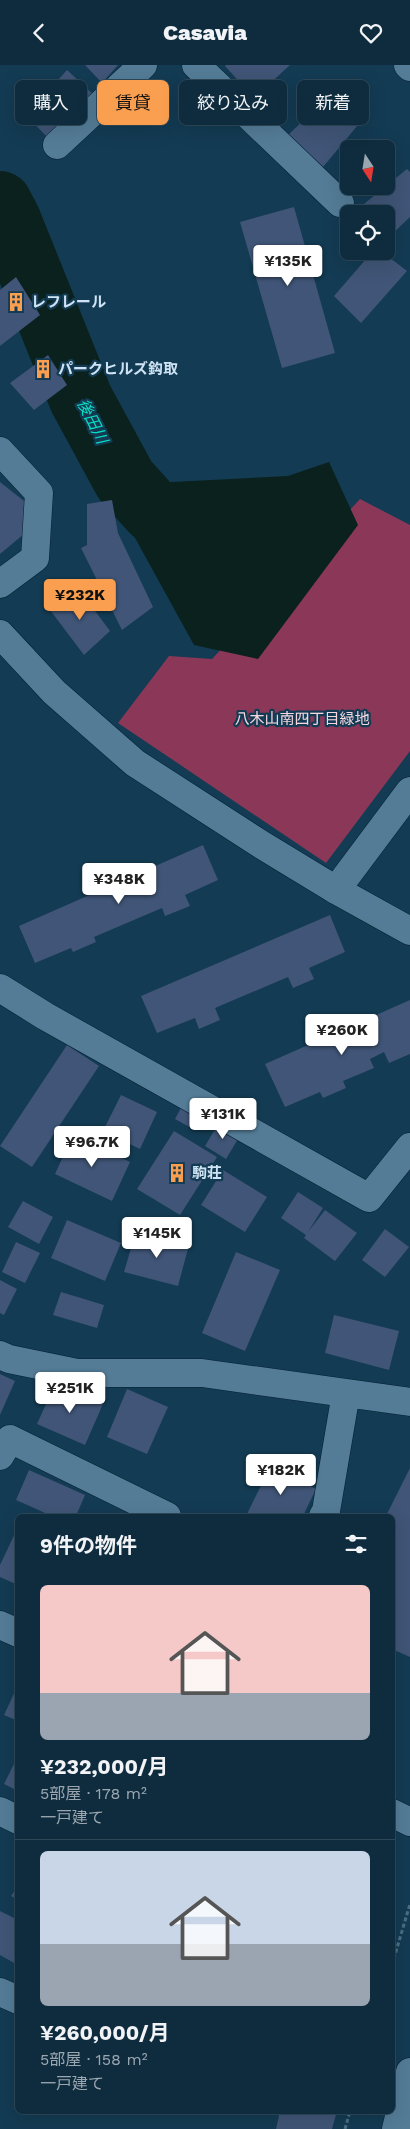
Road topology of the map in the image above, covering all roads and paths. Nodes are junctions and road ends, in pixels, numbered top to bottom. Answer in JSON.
{"nodes":[{"id":1,"x":143,"y":65,"type":"edge"},
{"id":2,"x":196,"y":65,"type":"edge"},
{"id":3,"x":57,"y":145,"type":"dead end"},
{"id":4,"x":340,"y":203,"type":"dead end"},
{"id":5,"x":0,"y":451,"type":"edge"},
{"id":6,"x":0,"y":584,"type":"edge"},
{"id":7,"x":0,"y":634,"type":"edge"},
{"id":8,"x":410,"y":791,"type":"edge"},
{"id":9,"x":336,"y":890,"type":"junction"},
{"id":10,"x":410,"y":931,"type":"edge"},
{"id":11,"x":0,"y":988,"type":"edge"},
{"id":12,"x":410,"y":1147,"type":"edge"},
{"id":13,"x":0,"y":1355,"type":"edge"},
{"id":14,"x":346,"y":1393,"type":"junction"},
{"id":15,"x":410,"y":1402,"type":"edge"},
{"id":16,"x":0,"y":1456,"type":"edge"},
{"id":17,"x":163,"y":1514,"type":"edge"},
{"id":18,"x":324,"y":1514,"type":"edge"},
{"id":19,"x":0,"y":1625,"type":"edge"},
{"id":20,"x":15,"y":1632,"type":"edge"},
{"id":21,"x":0,"y":1811,"type":"edge"},
{"id":22,"x":395,"y":1814,"type":"edge"},
{"id":23,"x":15,"y":1818,"type":"edge"},
{"id":24,"x":410,"y":1822,"type":"edge"},
{"id":25,"x":410,"y":1904,"type":"edge"},
{"id":26,"x":395,"y":1955,"type":"edge"},
{"id":27,"x":0,"y":1992,"type":"edge"},
{"id":28,"x":15,"y":1999,"type":"edge"},
{"id":29,"x":410,"y":2072,"type":"edge"},
{"id":30,"x":349,"y":2114,"type":"edge"},
{"id":31,"x":345,"y":2129,"type":"edge"},
{"id":32,"x":396,"y":2129,"type":"edge"}],
"edges":[{"from":1,"to":3,"type":"street"},
{"from":2,"to":4,"type":"street"},
{"from":5,"to":6,"type":"street"},
{"from":7,"to":9,"type":"street"},
{"from":8,"to":9,"type":"street"},
{"from":9,"to":10,"type":"street"},
{"from":11,"to":12,"type":"street"},
{"from":13,"to":14,"type":"street"},
{"from":14,"to":15,"type":"street"},
{"from":14,"to":18,"type":"street"},
{"from":16,"to":17,"type":"street"},
{"from":19,"to":20,"type":"street"},
{"from":21,"to":23,"type":"street"},
{"from":22,"to":24,"type":"street"},
{"from":25,"to":26,"type":"path"},
{"from":27,"to":28,"type":"street"},
{"from":29,"to":32,"type":"street"},
{"from":30,"to":31,"type":"path"}]}
